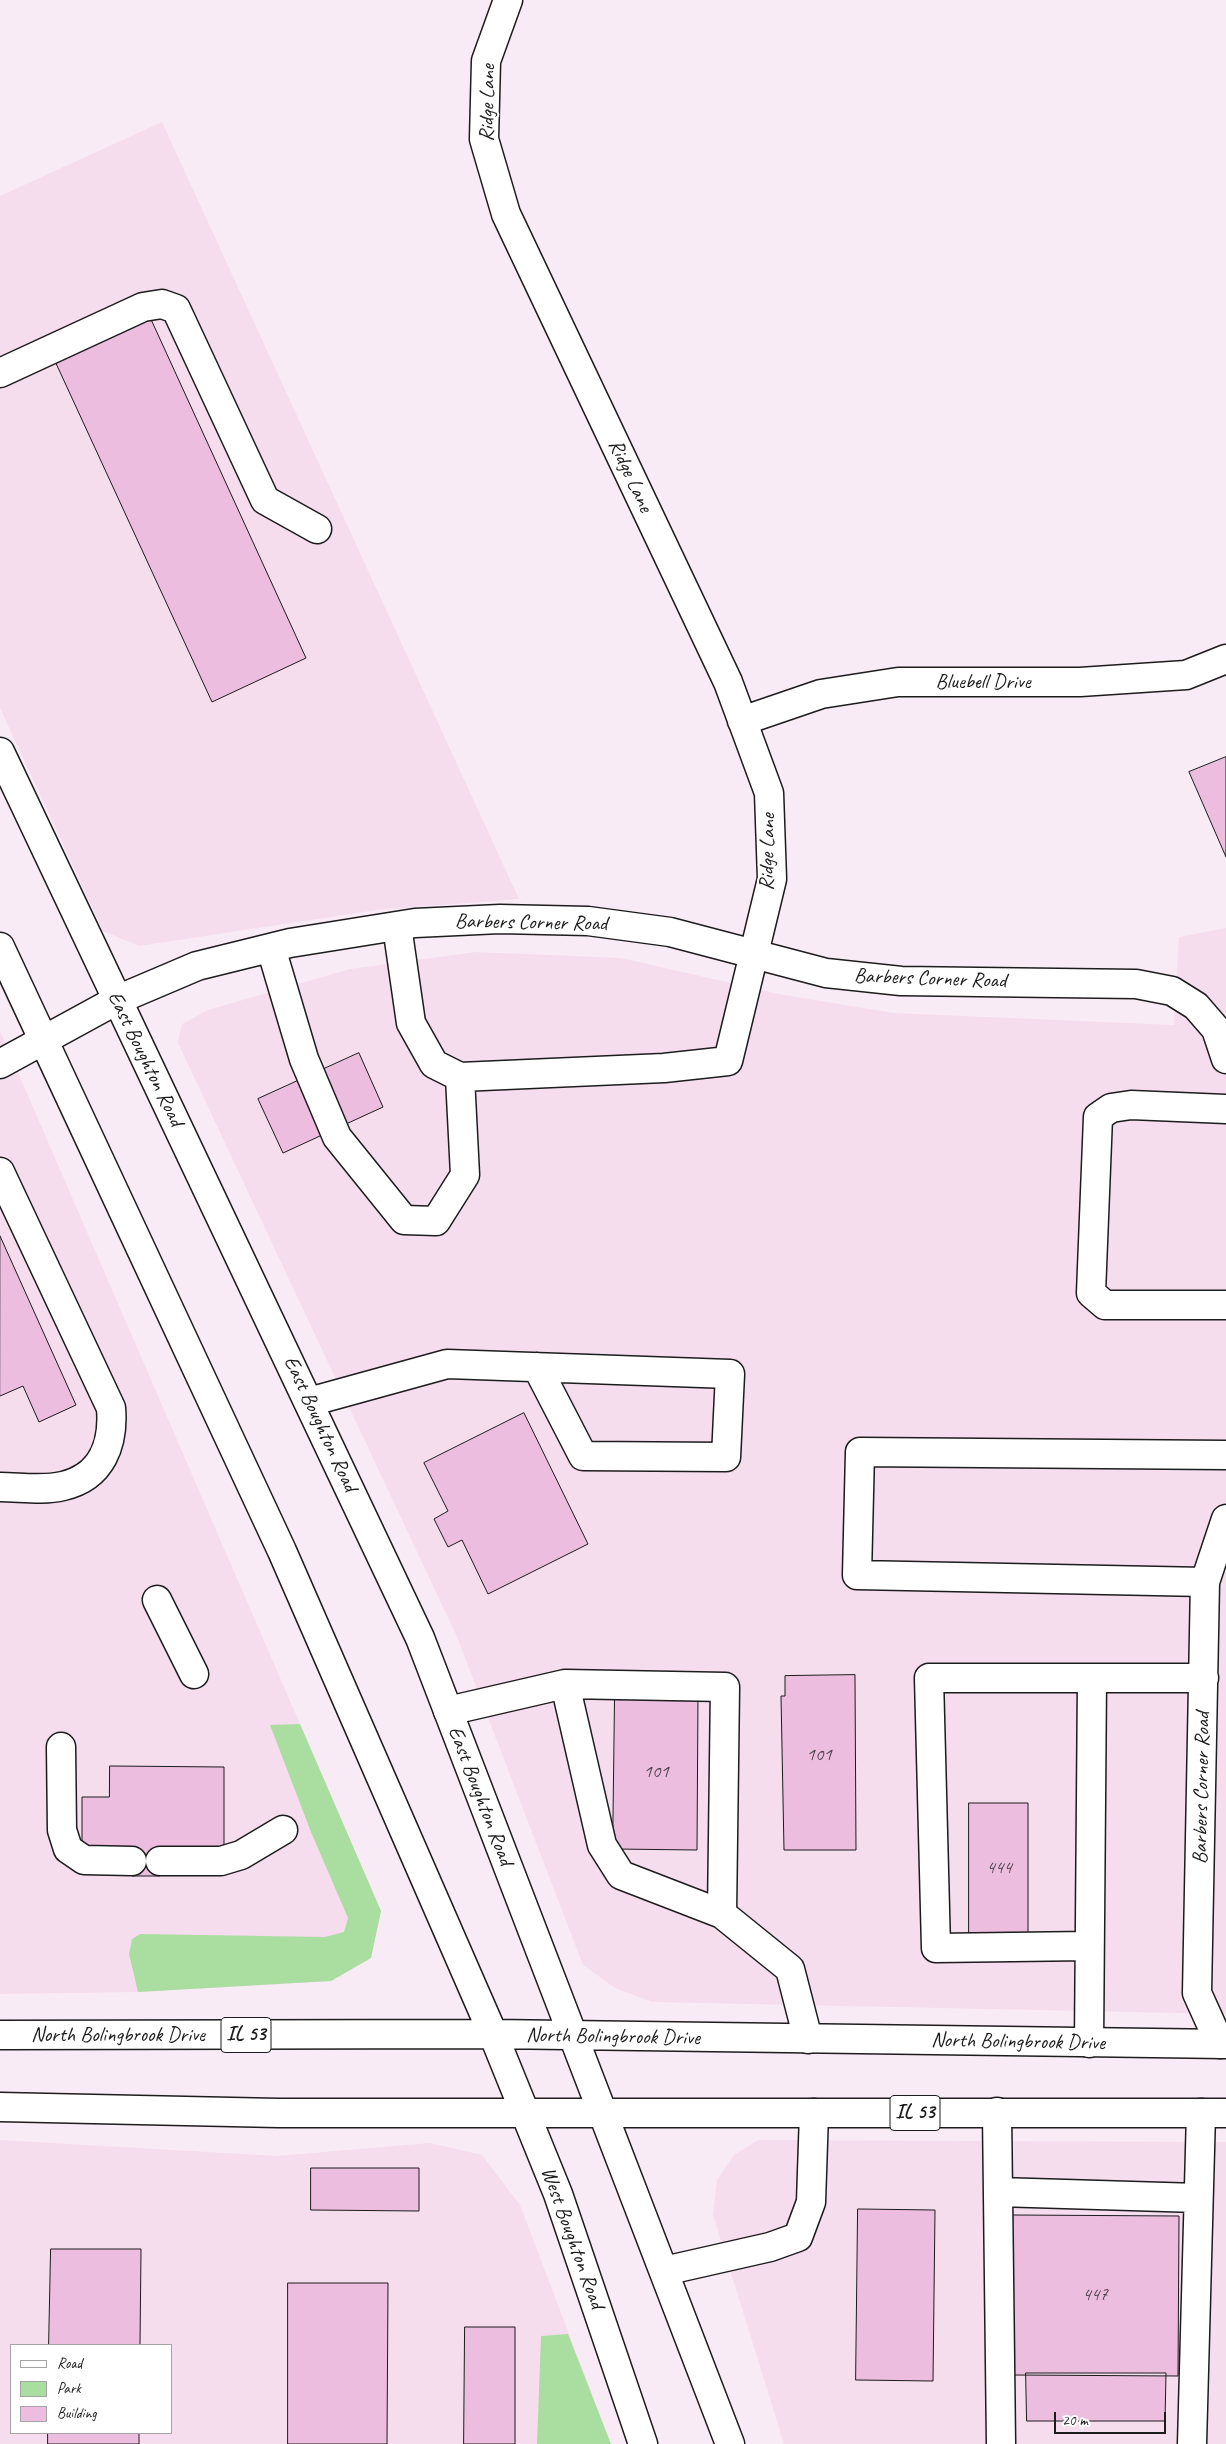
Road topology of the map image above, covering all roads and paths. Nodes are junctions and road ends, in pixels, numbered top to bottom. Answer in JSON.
{"nodes":[{"id":1,"x":508,"y":0,"type":"edge"},
{"id":2,"x":0,"y":373,"type":"edge"},
{"id":3,"x":318,"y":529,"type":"dead end"},
{"id":4,"x":1226,"y":659,"type":"edge"},
{"id":5,"x":742,"y":721,"type":"junction"},
{"id":6,"x":0,"y":752,"type":"edge"},
{"id":7,"x":397,"y":926,"type":"junction"},
{"id":8,"x":0,"y":947,"type":"edge"},
{"id":9,"x":271,"y":948,"type":"junction"},
{"id":10,"x":755,"y":956,"type":"junction"},
{"id":11,"x":117,"y":1000,"type":"junction"},
{"id":12,"x":43,"y":1040,"type":"junction"},
{"id":13,"x":1226,"y":1059,"type":"edge"},
{"id":14,"x":0,"y":1064,"type":"edge"},
{"id":15,"x":460,"y":1077,"type":"junction"},
{"id":16,"x":1226,"y":1109,"type":"edge"},
{"id":17,"x":0,"y":1172,"type":"edge"},
{"id":18,"x":1226,"y":1305,"type":"edge"},
{"id":19,"x":537,"y":1367,"type":"junction"},
{"id":20,"x":309,"y":1402,"type":"junction"},
{"id":21,"x":1226,"y":1455,"type":"edge"},
{"id":22,"x":0,"y":1487,"type":"edge"},
{"id":23,"x":1226,"y":1519,"type":"edge"},
{"id":24,"x":1205,"y":1582,"type":"junction"},
{"id":25,"x":157,"y":1600,"type":"dead end"},
{"id":26,"x":194,"y":1674,"type":"dead end"},
{"id":27,"x":1092,"y":1678,"type":"junction"},
{"id":28,"x":1204,"y":1678,"type":"junction"},
{"id":29,"x":565,"y":1684,"type":"junction"},
{"id":30,"x":448,"y":1711,"type":"junction"},
{"id":31,"x":61,"y":1747,"type":"dead end"},
{"id":32,"x":283,"y":1830,"type":"dead end"},
{"id":33,"x":132,"y":1861,"type":"dead end"},
{"id":34,"x":160,"y":1861,"type":"dead end"},
{"id":35,"x":722,"y":1914,"type":"junction"},
{"id":36,"x":1088,"y":1946,"type":"junction"},
{"id":37,"x":492,"y":2034,"type":"junction"},
{"id":38,"x":0,"y":2035,"type":"edge"},
{"id":39,"x":572,"y":2037,"type":"junction"},
{"id":40,"x":808,"y":2039,"type":"junction"},
{"id":41,"x":1224,"y":2040,"type":"edge"},
{"id":42,"x":1089,"y":2043,"type":"junction"},
{"id":43,"x":0,"y":2107,"type":"edge"},
{"id":44,"x":997,"y":2112,"type":"junction"},
{"id":45,"x":525,"y":2113,"type":"junction"},
{"id":46,"x":604,"y":2113,"type":"junction"},
{"id":47,"x":814,"y":2113,"type":"junction"},
{"id":48,"x":1213,"y":2113,"type":"edge"},
{"id":49,"x":998,"y":2192,"type":"junction"},
{"id":50,"x":1198,"y":2198,"type":"junction"},
{"id":51,"x":664,"y":2271,"type":"junction"},
{"id":52,"x":643,"y":2444,"type":"edge"},
{"id":53,"x":730,"y":2444,"type":"edge"},
{"id":54,"x":1001,"y":2444,"type":"edge"},
{"id":55,"x":1192,"y":2444,"type":"edge"}],
"edges":[{"from":1,"to":5,"type":"main road","name":"Ridge Lane"},
{"from":2,"to":3,"type":"main road"},
{"from":4,"to":5,"type":"main road","name":"Bluebell Drive"},
{"from":5,"to":10,"type":"main road","name":"Ridge Lane"},
{"from":6,"to":11,"type":"main road","name":"East Boughton Road"},
{"from":7,"to":9,"type":"main road","name":"Barbers Corner Road"},
{"from":7,"to":10,"type":"main road","name":"Barbers Corner Road"},
{"from":7,"to":15,"type":"main road"},
{"from":8,"to":12,"type":"main road"},
{"from":9,"to":11,"type":"main road","name":"Barbers Corner Road"},
{"from":9,"to":15,"type":"main road"},
{"from":10,"to":13,"type":"main road","name":"Barbers Corner Road"},
{"from":10,"to":15,"type":"main road","name":"Ridge Lane"},
{"from":11,"to":12,"type":"main road","name":"Barbers Corner Road"},
{"from":11,"to":20,"type":"main road","name":"East Boughton Road"},
{"from":12,"to":14,"type":"main road","name":"Barbers Corner Road"},
{"from":12,"to":37,"type":"main road"},
{"from":16,"to":18,"type":"main road"},
{"from":17,"to":22,"type":"main road"},
{"from":19,"to":19,"type":"main road"},
{"from":19,"to":20,"type":"main road"},
{"from":20,"to":30,"type":"main road","name":"East Boughton Road"},
{"from":21,"to":24,"type":"main road"},
{"from":23,"to":24,"type":"main road","name":"Barbers Corner Road"},
{"from":24,"to":28,"type":"main road","name":"Barbers Corner Road"},
{"from":25,"to":26,"type":"main road"},
{"from":27,"to":28,"type":"main road"},
{"from":27,"to":36,"type":"main road"},
{"from":27,"to":36,"type":"main road"},
{"from":28,"to":41,"type":"main road","name":"Barbers Corner Road"},
{"from":29,"to":30,"type":"main road"},
{"from":29,"to":35,"type":"main road"},
{"from":29,"to":35,"type":"main road"},
{"from":30,"to":39,"type":"main road","name":"East Boughton Road"},
{"from":31,"to":33,"type":"main road"},
{"from":32,"to":34,"type":"main road"},
{"from":35,"to":40,"type":"main road"},
{"from":36,"to":42,"type":"main road"},
{"from":37,"to":38,"type":"main road","name":"North Bolingbrook Drive","number":"IL 53"},
{"from":37,"to":39,"type":"main road","name":"North Bolingbrook Drive","number":"IL 53"},
{"from":37,"to":45,"type":"main road","name":"West Boughton Road"},
{"from":39,"to":40,"type":"main road","name":"North Bolingbrook Drive","number":"IL 53"},
{"from":39,"to":46,"type":"main road","name":"East Boughton Road"},
{"from":40,"to":42,"type":"main road","name":"North Bolingbrook Drive","number":"IL 53"},
{"from":41,"to":42,"type":"main road","name":"North Bolingbrook Drive","number":"IL 53"},
{"from":43,"to":45,"type":"main road","number":"IL 53"},
{"from":44,"to":47,"type":"main road","number":"IL 53"},
{"from":44,"to":48,"type":"main road","number":"IL 53"},
{"from":44,"to":49,"type":"main road"},
{"from":45,"to":46,"type":"main road","number":"IL 53"},
{"from":45,"to":52,"type":"main road","name":"West Boughton Road"},
{"from":46,"to":47,"type":"main road","number":"IL 53"},
{"from":46,"to":51,"type":"main road"},
{"from":47,"to":51,"type":"main road"},
{"from":48,"to":50,"type":"main road"},
{"from":49,"to":50,"type":"main road"},
{"from":49,"to":54,"type":"main road"},
{"from":50,"to":55,"type":"main road"},
{"from":51,"to":53,"type":"main road"}]}
